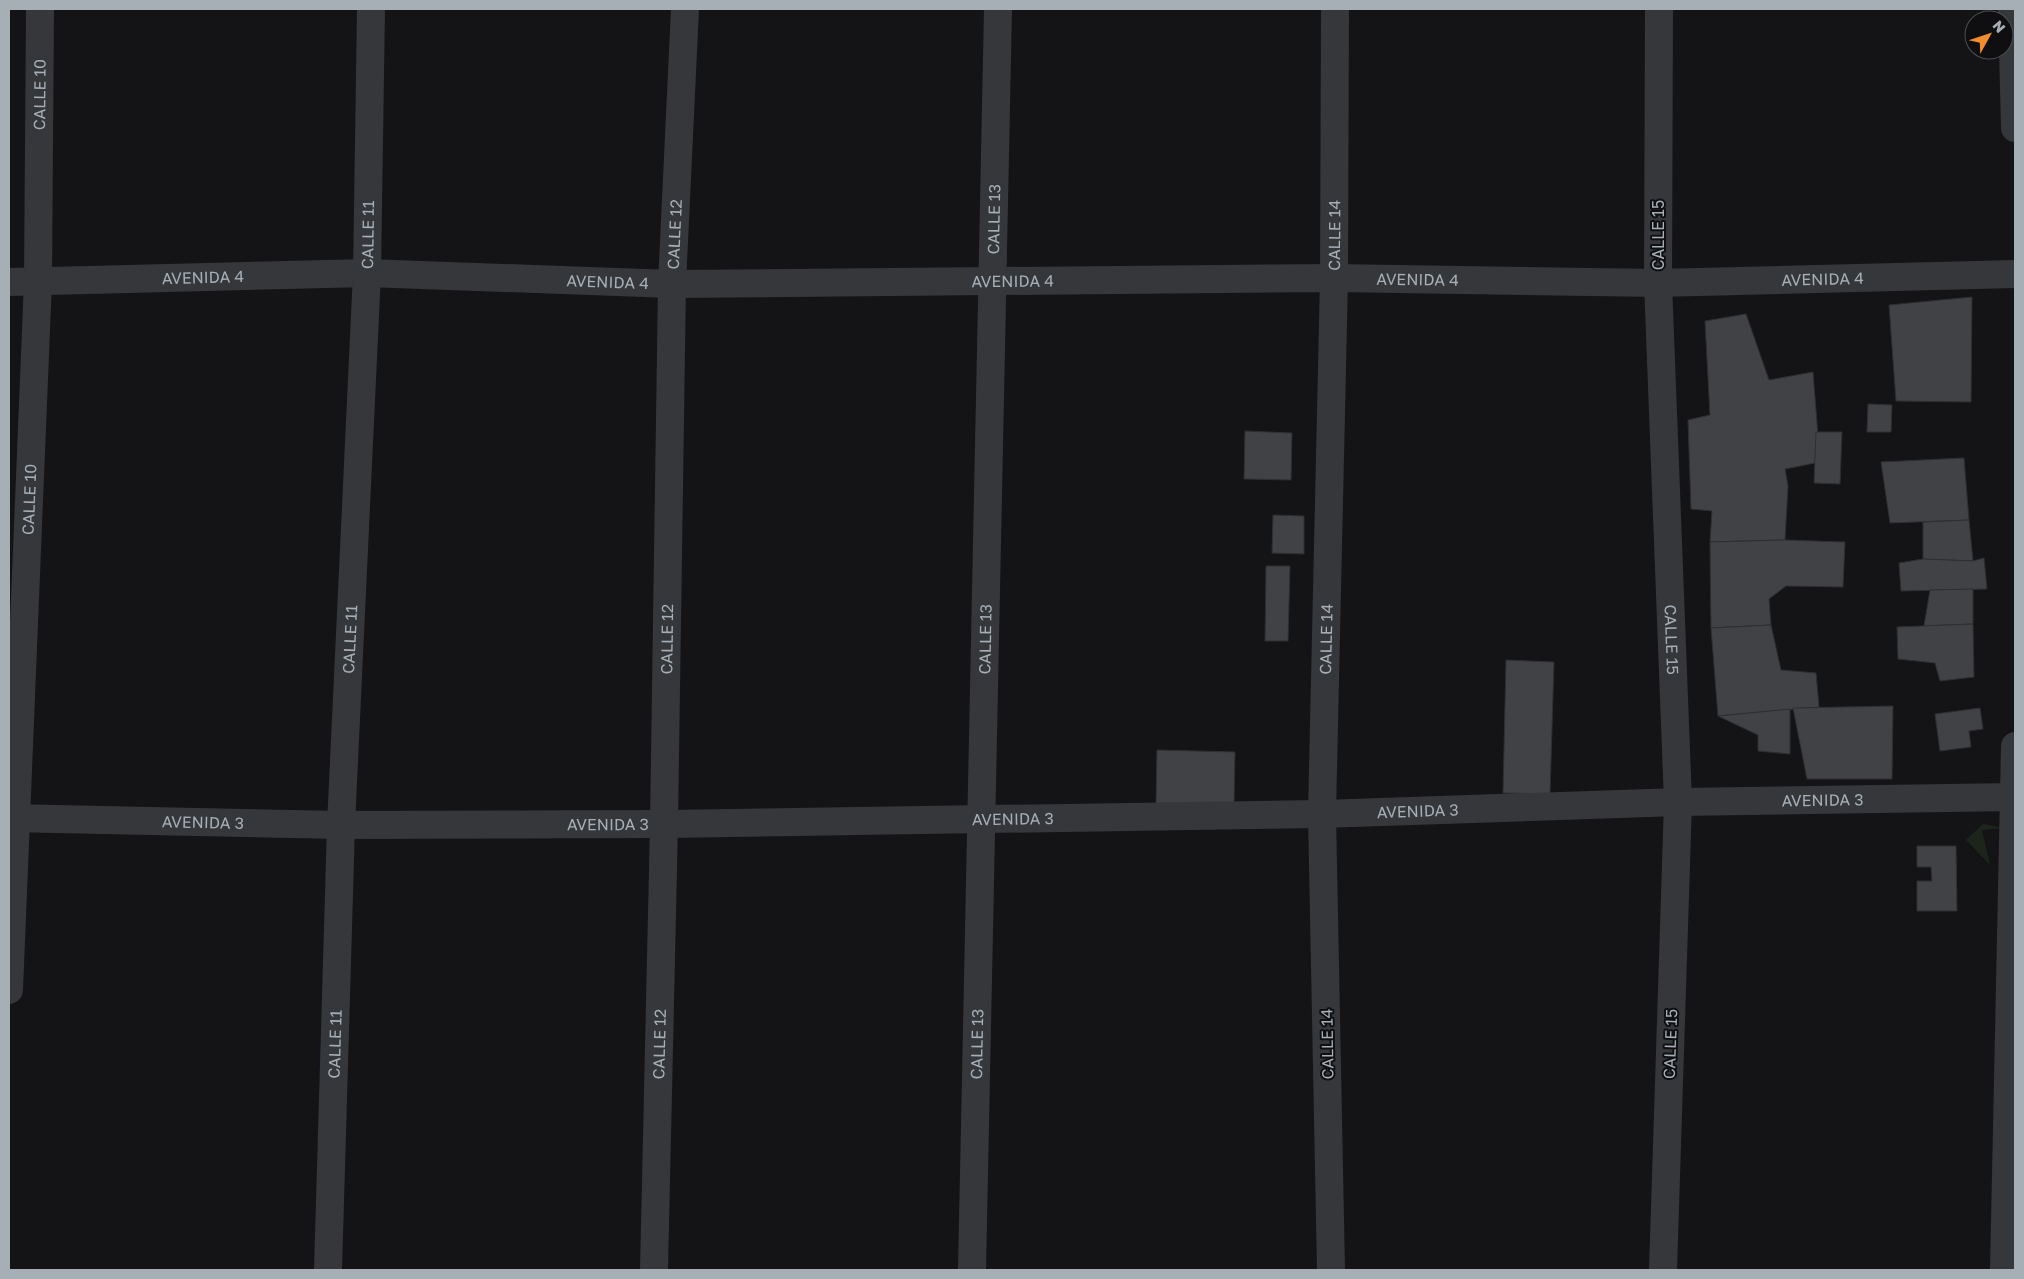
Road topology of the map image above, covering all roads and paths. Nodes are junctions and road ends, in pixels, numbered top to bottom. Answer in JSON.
{"nodes":[{"id":1,"x":40,"y":9,"type":"edge"},
{"id":2,"x":371,"y":9,"type":"edge"},
{"id":3,"x":685,"y":9,"type":"edge"},
{"id":4,"x":998,"y":9,"type":"edge"},
{"id":5,"x":1335,"y":9,"type":"edge"},
{"id":6,"x":1659,"y":9,"type":"edge"},
{"id":7,"x":2012,"y":9,"type":"edge"},
{"id":8,"x":2015,"y":128,"type":"edge"},
{"id":9,"x":367,"y":273,"type":"junction"},
{"id":10,"x":2015,"y":274,"type":"edge"},
{"id":11,"x":1334,"y":278,"type":"junction"},
{"id":12,"x":38,"y":281,"type":"junction"},
{"id":13,"x":9,"y":282,"type":"edge"},
{"id":14,"x":991,"y":282,"type":"junction"},
{"id":15,"x":1658,"y":283,"type":"junction"},
{"id":16,"x":672,"y":284,"type":"junction"},
{"id":17,"x":2015,"y":746,"type":"edge"},
{"id":18,"x":2015,"y":797,"type":"edge"},
{"id":19,"x":1678,"y":802,"type":"junction"},
{"id":20,"x":1322,"y":814,"type":"junction"},
{"id":21,"x":12,"y":818,"type":"edge"},
{"id":22,"x":981,"y":820,"type":"junction"},
{"id":23,"x":664,"y":824,"type":"junction"},
{"id":24,"x":341,"y":825,"type":"junction"},
{"id":25,"x":9,"y":990,"type":"edge"},
{"id":26,"x":328,"y":1270,"type":"edge"},
{"id":27,"x":654,"y":1270,"type":"edge"},
{"id":28,"x":972,"y":1270,"type":"edge"},
{"id":29,"x":1331,"y":1270,"type":"edge"},
{"id":30,"x":1663,"y":1270,"type":"edge"},
{"id":31,"x":2004,"y":1270,"type":"edge"}],
"edges":[{"from":1,"to":12,"type":"street","name":"CALLE 10"},
{"from":2,"to":9,"type":"street","name":"CALLE 11"},
{"from":3,"to":16,"type":"street","name":"CALLE 12"},
{"from":4,"to":14,"type":"street","name":"CALLE 13"},
{"from":5,"to":11,"type":"street","name":"CALLE 14"},
{"from":6,"to":15,"type":"street","name":"CALLE 15"},
{"from":7,"to":8,"type":"street"},
{"from":9,"to":12,"type":"street","name":"AVENIDA 4"},
{"from":9,"to":16,"type":"street","name":"AVENIDA 4"},
{"from":9,"to":24,"type":"street","name":"CALLE 11"},
{"from":10,"to":15,"type":"street","name":"AVENIDA 4"},
{"from":11,"to":14,"type":"street","name":"AVENIDA 4"},
{"from":11,"to":15,"type":"street","name":"AVENIDA 4"},
{"from":11,"to":20,"type":"street","name":"CALLE 14"},
{"from":12,"to":13,"type":"street","name":"AVENIDA 4"},
{"from":12,"to":21,"type":"street","name":"CALLE 10"},
{"from":14,"to":16,"type":"street","name":"AVENIDA 4"},
{"from":14,"to":22,"type":"street","name":"CALLE 13"},
{"from":15,"to":19,"type":"street","name":"CALLE 15"},
{"from":16,"to":23,"type":"street","name":"CALLE 12"},
{"from":17,"to":18,"type":"street"},
{"from":18,"to":19,"type":"street","name":"AVENIDA 3"},
{"from":18,"to":31,"type":"street"},
{"from":19,"to":20,"type":"street","name":"AVENIDA 3"},
{"from":19,"to":30,"type":"street","name":"CALLE 15"},
{"from":20,"to":22,"type":"street","name":"AVENIDA 3"},
{"from":20,"to":29,"type":"street","name":"CALLE 14"},
{"from":21,"to":24,"type":"street","name":"AVENIDA 3"},
{"from":21,"to":25,"type":"street","name":"CALLE 10"},
{"from":22,"to":23,"type":"street","name":"AVENIDA 3"},
{"from":22,"to":28,"type":"street","name":"CALLE 13"},
{"from":23,"to":24,"type":"street","name":"AVENIDA 3"},
{"from":23,"to":27,"type":"street","name":"CALLE 12"},
{"from":24,"to":26,"type":"street","name":"CALLE 11"}]}
